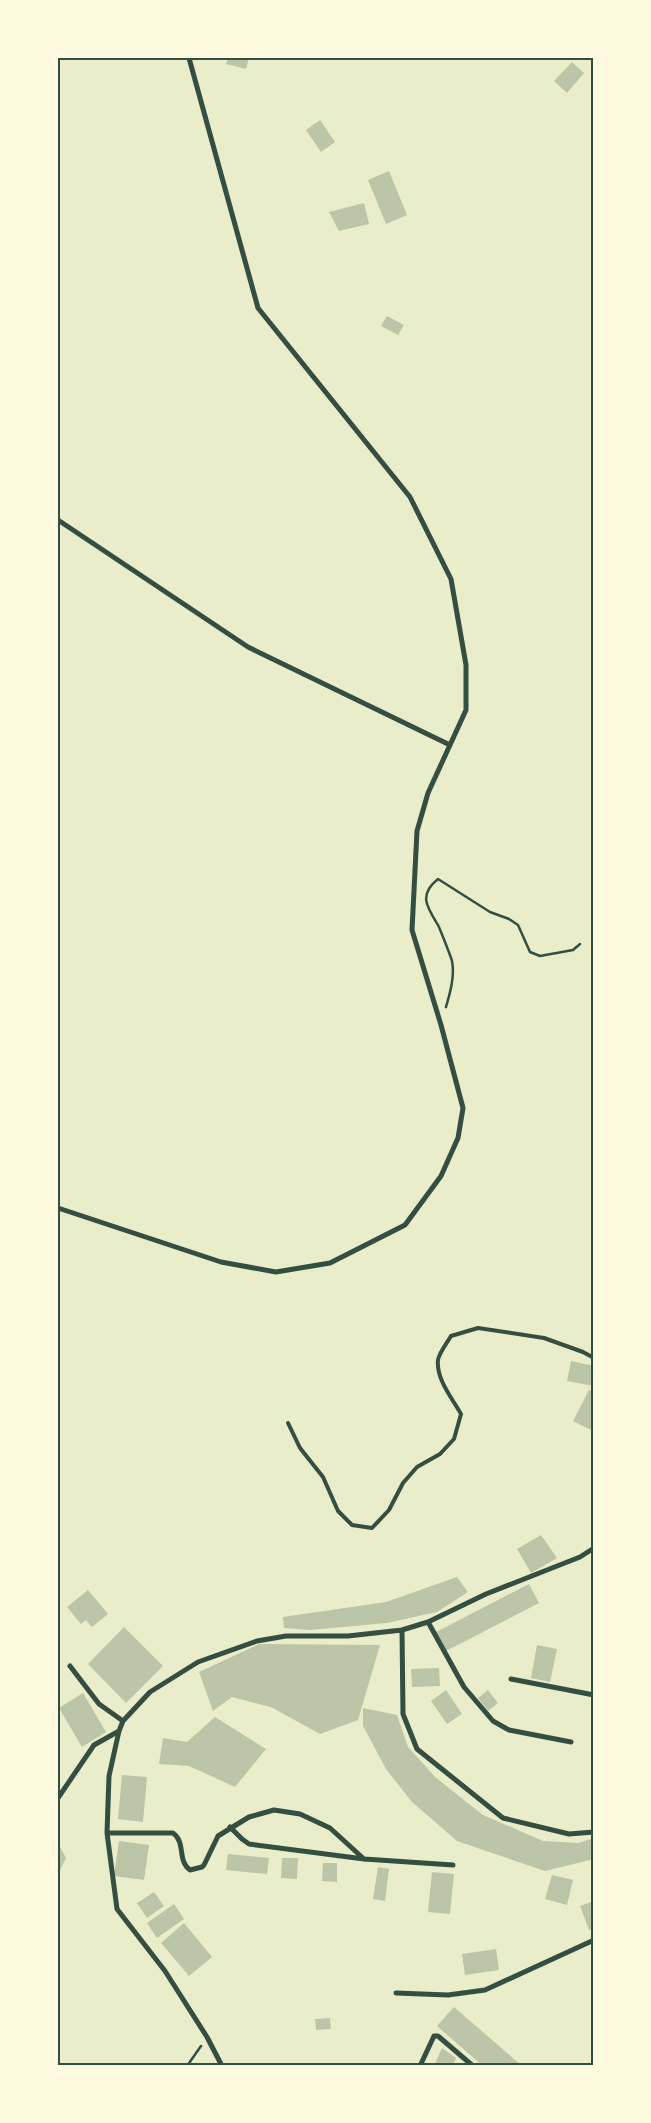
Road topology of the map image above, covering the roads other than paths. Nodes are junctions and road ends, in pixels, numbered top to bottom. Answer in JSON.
{"nodes":[{"id":1,"x":188,"y":58,"type":"edge"},
{"id":2,"x":58,"y":520,"type":"edge"},
{"id":3,"x":450,"y":745,"type":"junction"},
{"id":4,"x":58,"y":1208,"type":"edge"},
{"id":5,"x":594,"y":1358,"type":"edge"},
{"id":6,"x":288,"y":1422,"type":"dead end"},
{"id":7,"x":594,"y":1548,"type":"edge"},
{"id":8,"x":428,"y":1622,"type":"junction"},
{"id":9,"x":402,"y":1630,"type":"junction"},
{"id":10,"x":70,"y":1666,"type":"dead end"},
{"id":11,"x":511,"y":1679,"type":"dead end"},
{"id":12,"x":594,"y":1695,"type":"edge"},
{"id":13,"x":123,"y":1721,"type":"junction"},
{"id":14,"x":119,"y":1731,"type":"junction"},
{"id":15,"x":571,"y":1742,"type":"dead end"},
{"id":16,"x":58,"y":1798,"type":"edge"},
{"id":17,"x":230,"y":1827,"type":"junction"},
{"id":18,"x":594,"y":1832,"type":"edge"},
{"id":19,"x":107,"y":1833,"type":"junction"},
{"id":20,"x":364,"y":1859,"type":"junction"},
{"id":21,"x":454,"y":1865,"type":"dead end"},
{"id":22,"x":594,"y":1940,"type":"edge"},
{"id":23,"x":396,"y":1993,"type":"dead end"},
{"id":24,"x":222,"y":2066,"type":"edge"},
{"id":25,"x":420,"y":2066,"type":"edge"},
{"id":26,"x":473,"y":2066,"type":"edge"}],
"edges":[{"from":1,"to":3,"type":"street"},
{"from":2,"to":3,"type":"street"},
{"from":3,"to":4,"type":"street"},
{"from":5,"to":6,"type":"lane"},
{"from":7,"to":8,"type":"street"},
{"from":8,"to":9,"type":"street"},
{"from":8,"to":15,"type":"street"},
{"from":9,"to":13,"type":"street"},
{"from":9,"to":18,"type":"street"},
{"from":10,"to":13,"type":"street"},
{"from":11,"to":12,"type":"street"},
{"from":13,"to":14,"type":"street"},
{"from":14,"to":16,"type":"street"},
{"from":14,"to":19,"type":"street"},
{"from":17,"to":19,"type":"street"},
{"from":17,"to":20,"type":"street"},
{"from":17,"to":20,"type":"street"},
{"from":19,"to":24,"type":"street"},
{"from":20,"to":21,"type":"street"},
{"from":22,"to":23,"type":"street"},
{"from":25,"to":26,"type":"street"}]}
